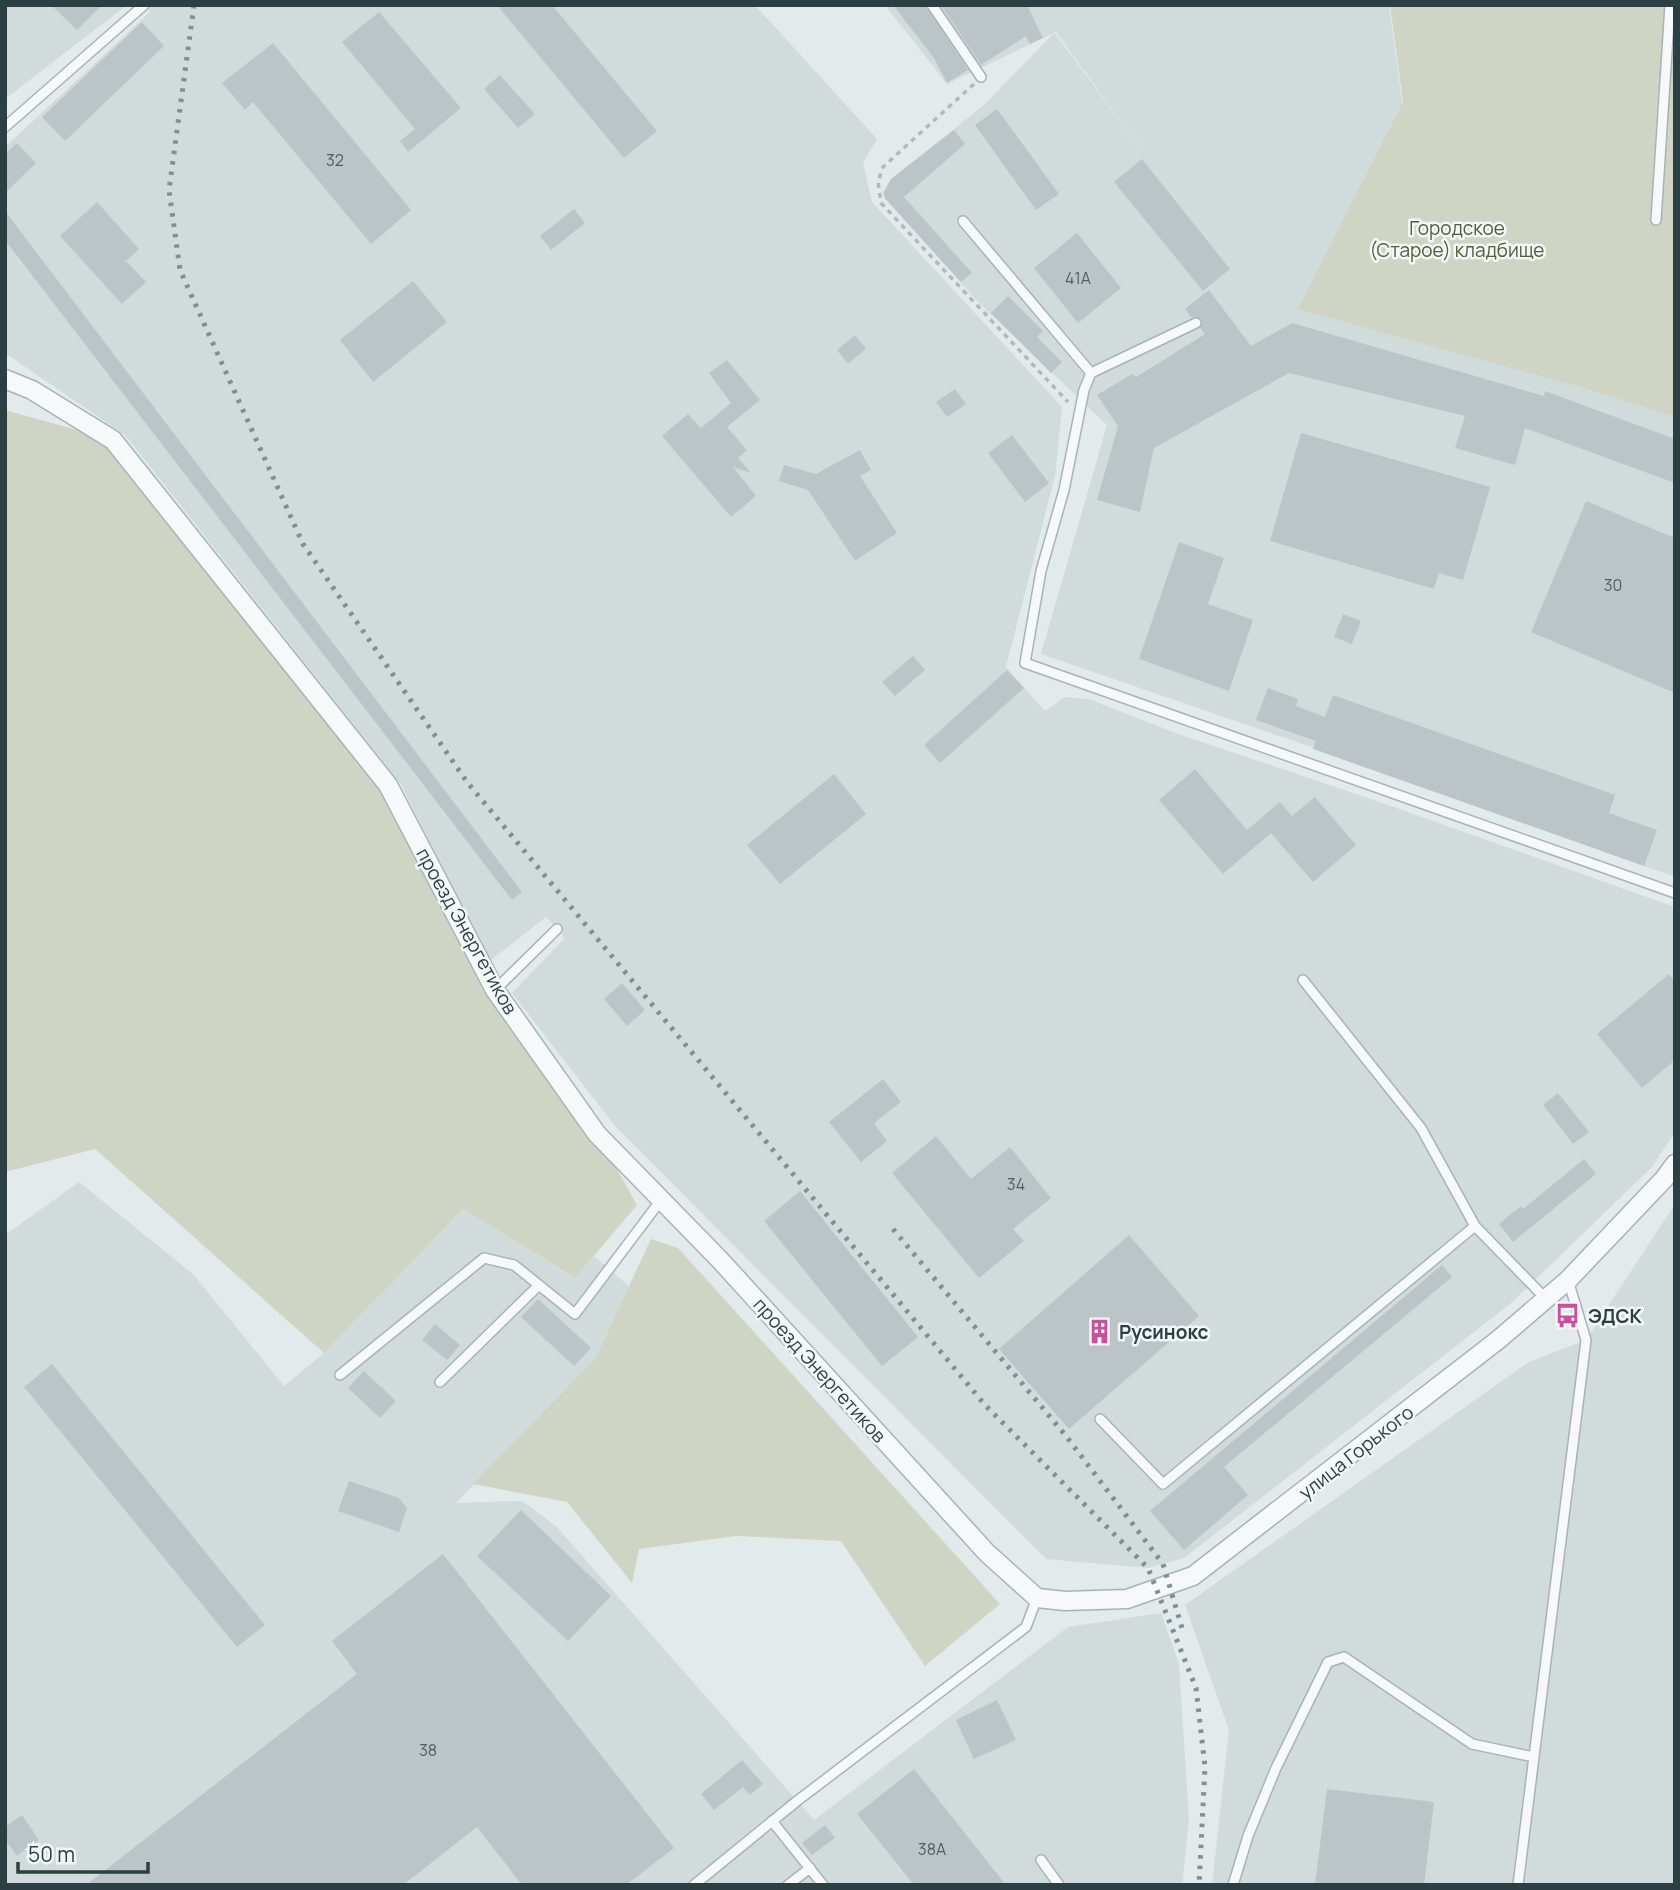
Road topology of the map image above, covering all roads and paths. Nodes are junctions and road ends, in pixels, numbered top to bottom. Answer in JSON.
{"nodes":[{"id":1,"x":144,"y":5,"type":"edge"},
{"id":2,"x":932,"y":5,"type":"edge"},
{"id":3,"x":1670,"y":5,"type":"edge"},
{"id":4,"x":981,"y":77,"type":"joint"},
{"id":5,"x":5,"y":127,"type":"edge"},
{"id":6,"x":1656,"y":220,"type":"dead end"},
{"id":7,"x":963,"y":221,"type":"dead end"},
{"id":8,"x":1196,"y":323,"type":"dead end"},
{"id":9,"x":1091,"y":373,"type":"junction"},
{"id":10,"x":5,"y":379,"type":"edge"},
{"id":11,"x":1079,"y":414,"type":"junction"},
{"id":12,"x":1675,"y":893,"type":"edge"},
{"id":13,"x":557,"y":929,"type":"dead end"},
{"id":14,"x":1303,"y":979,"type":"dead end"},
{"id":15,"x":495,"y":990,"type":"junction"},
{"id":16,"x":1675,"y":1164,"type":"edge"},
{"id":17,"x":661,"y":1200,"type":"junction"},
{"id":18,"x":1475,"y":1226,"type":"junction"},
{"id":19,"x":1568,"y":1280,"type":"junction"},
{"id":20,"x":539,"y":1285,"type":"junction"},
{"id":21,"x":1546,"y":1299,"type":"junction"},
{"id":22,"x":340,"y":1375,"type":"dead end"},
{"id":23,"x":440,"y":1382,"type":"dead end"},
{"id":24,"x":1100,"y":1419,"type":"dead end"},
{"id":25,"x":1037,"y":1598,"type":"junction"},
{"id":26,"x":1534,"y":1757,"type":"junction"},
{"id":27,"x":772,"y":1821,"type":"junction"},
{"id":28,"x":1041,"y":1860,"type":"dead end"},
{"id":29,"x":810,"y":1868,"type":"junction"},
{"id":30,"x":694,"y":1885,"type":"edge"},
{"id":31,"x":788,"y":1885,"type":"edge"},
{"id":32,"x":823,"y":1885,"type":"edge"},
{"id":33,"x":1059,"y":1885,"type":"edge"},
{"id":34,"x":1233,"y":1885,"type":"edge"},
{"id":35,"x":1518,"y":1885,"type":"edge"}],
"edges":[{"from":1,"to":5,"type":"lane"},
{"from":2,"to":4,"type":"lane"},
{"from":3,"to":6,"type":"lane"},
{"from":4,"to":11,"type":"path"},
{"from":7,"to":9,"type":"lane"},
{"from":8,"to":9,"type":"lane"},
{"from":9,"to":11,"type":"lane"},
{"from":10,"to":15,"type":"street","name":"проезд Энергетиков"},
{"from":11,"to":12,"type":"lane"},
{"from":13,"to":15,"type":"lane"},
{"from":14,"to":18,"type":"lane"},
{"from":15,"to":17,"type":"street","name":"проезд Энергетиков"},
{"from":16,"to":19,"type":"street","name":"улица Горького"},
{"from":17,"to":20,"type":"lane"},
{"from":17,"to":25,"type":"street","name":"проезд Энергетиков"},
{"from":18,"to":21,"type":"lane"},
{"from":18,"to":24,"type":"lane"},
{"from":19,"to":21,"type":"street","name":"улица Горького"},
{"from":19,"to":26,"type":"lane"},
{"from":20,"to":22,"type":"lane"},
{"from":20,"to":23,"type":"lane"},
{"from":21,"to":25,"type":"street","name":"улица Горького"},
{"from":25,"to":27,"type":"lane"},
{"from":26,"to":34,"type":"lane"},
{"from":26,"to":35,"type":"lane"},
{"from":27,"to":29,"type":"lane"},
{"from":27,"to":30,"type":"lane"},
{"from":28,"to":33,"type":"lane"},
{"from":29,"to":31,"type":"lane"},
{"from":29,"to":32,"type":"lane"}]}
